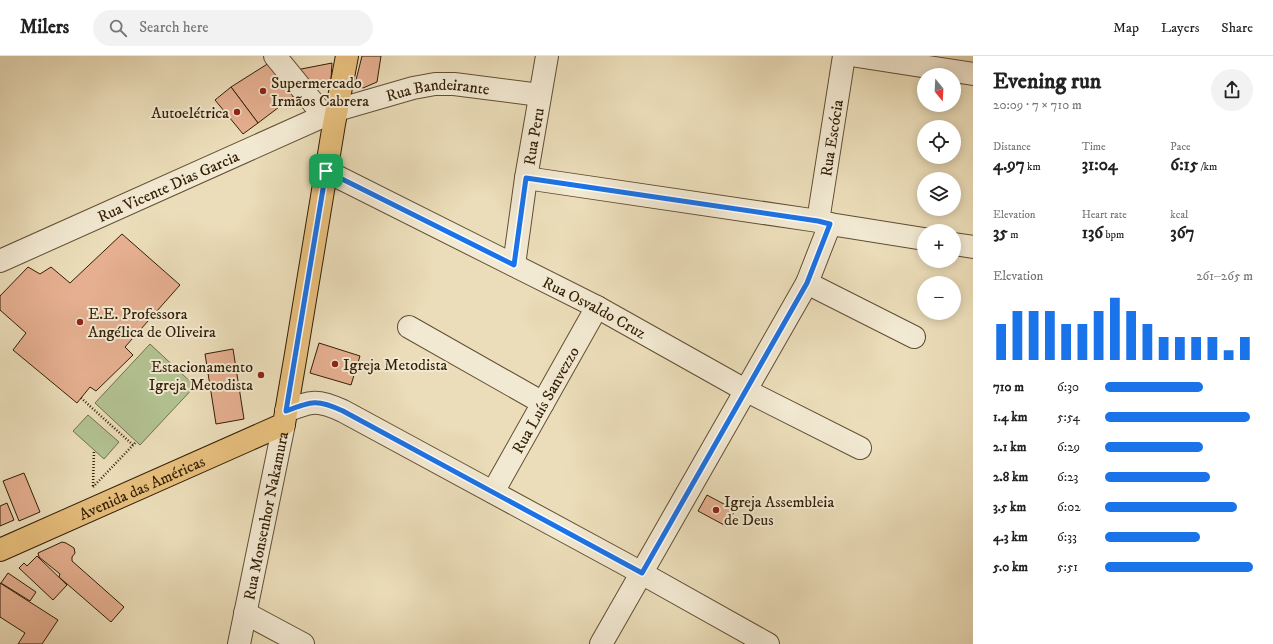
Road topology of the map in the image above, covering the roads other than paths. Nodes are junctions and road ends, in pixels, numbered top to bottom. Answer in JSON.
{"nodes":[{"id":1,"x":275,"y":56,"type":"edge"},
{"id":2,"x":347,"y":56,"type":"edge"},
{"id":3,"x":547,"y":56,"type":"edge"},
{"id":4,"x":844,"y":56,"type":"edge"},
{"id":5,"x":857,"y":56,"type":"edge"},
{"id":6,"x":973,"y":74,"type":"edge"},
{"id":7,"x":540,"y":95,"type":"junction"},
{"id":8,"x":330,"y":113,"type":"junction"},
{"id":9,"x":326,"y":171,"type":"junction"},
{"id":10,"x":526,"y":178,"type":"junction"},
{"id":11,"x":824,"y":222,"type":"junction"},
{"id":12,"x":917,"y":238,"type":"edge"},
{"id":13,"x":961,"y":245,"type":"edge"},
{"id":14,"x":973,"y":247,"type":"edge"},
{"id":15,"x":0,"y":261,"type":"edge"},
{"id":16,"x":514,"y":265,"type":"junction"},
{"id":17,"x":807,"y":283,"type":"junction"},
{"id":18,"x":597,"y":308,"type":"junction"},
{"id":19,"x":409,"y":327,"type":"dead end"},
{"id":20,"x":914,"y":337,"type":"dead end"},
{"id":21,"x":745,"y":390,"type":"junction"},
{"id":22,"x":543,"y":403,"type":"junction"},
{"id":23,"x":285,"y":417,"type":"junction"},
{"id":24,"x":860,"y":448,"type":"dead end"},
{"id":25,"x":494,"y":492,"type":"junction"},
{"id":26,"x":0,"y":550,"type":"edge"},
{"id":27,"x":642,"y":573,"type":"junction"},
{"id":28,"x":245,"y":613,"type":"junction"},
{"id":29,"x":238,"y":644,"type":"edge"},
{"id":30,"x":303,"y":644,"type":"edge"},
{"id":31,"x":601,"y":644,"type":"edge"},
{"id":32,"x":768,"y":644,"type":"edge"}],
"edges":[{"from":1,"to":8,"type":"street"},
{"from":2,"to":8,"type":"main road","name":"Rua Monsenhor Nakamura"},
{"from":3,"to":7,"type":"street","name":"Rua Peru"},
{"from":4,"to":11,"type":"street","name":"Rua Escócia"},
{"from":5,"to":6,"type":"street"},
{"from":7,"to":8,"type":"street","name":"Rua Bandeirante"},
{"from":7,"to":10,"type":"street","name":"Rua Peru"},
{"from":8,"to":9,"type":"main road","name":"Rua Monsenhor Nakamura"},
{"from":8,"to":15,"type":"street","name":"Rua Vicente Dias Garcia"},
{"from":9,"to":16,"type":"street","name":"Rua Osvaldo Cruz"},
{"from":9,"to":23,"type":"main road","name":"Rua Monsenhor Nakamura"},
{"from":10,"to":11,"type":"street"},
{"from":10,"to":16,"type":"street","name":"Rua Peru"},
{"from":11,"to":12,"type":"street"},
{"from":11,"to":17,"type":"street","name":"Rua Escócia"},
{"from":13,"to":14,"type":"street"},
{"from":16,"to":18,"type":"street","name":"Rua Osvaldo Cruz"},
{"from":17,"to":20,"type":"street"},
{"from":17,"to":21,"type":"street","name":"Rua Escócia"},
{"from":18,"to":21,"type":"street","name":"Rua Osvaldo Cruz"},
{"from":18,"to":22,"type":"street","name":"Rua Luís Sanvezzo"},
{"from":19,"to":22,"type":"street"},
{"from":21,"to":24,"type":"street","name":"Rua Osvaldo Cruz"},
{"from":21,"to":27,"type":"street","name":"Rua Escócia"},
{"from":22,"to":25,"type":"street","name":"Rua Luís Sanvezzo"},
{"from":23,"to":25,"type":"street"},
{"from":23,"to":26,"type":"main road","name":"Avenida das Américas"},
{"from":23,"to":28,"type":"street","name":"Rua Monsenhor Nakamura"},
{"from":25,"to":27,"type":"street"},
{"from":27,"to":31,"type":"street","name":"Rua Escócia"},
{"from":27,"to":32,"type":"street"},
{"from":28,"to":29,"type":"street","name":"Rua Monsenhor Nakamura"},
{"from":28,"to":30,"type":"street"}]}
